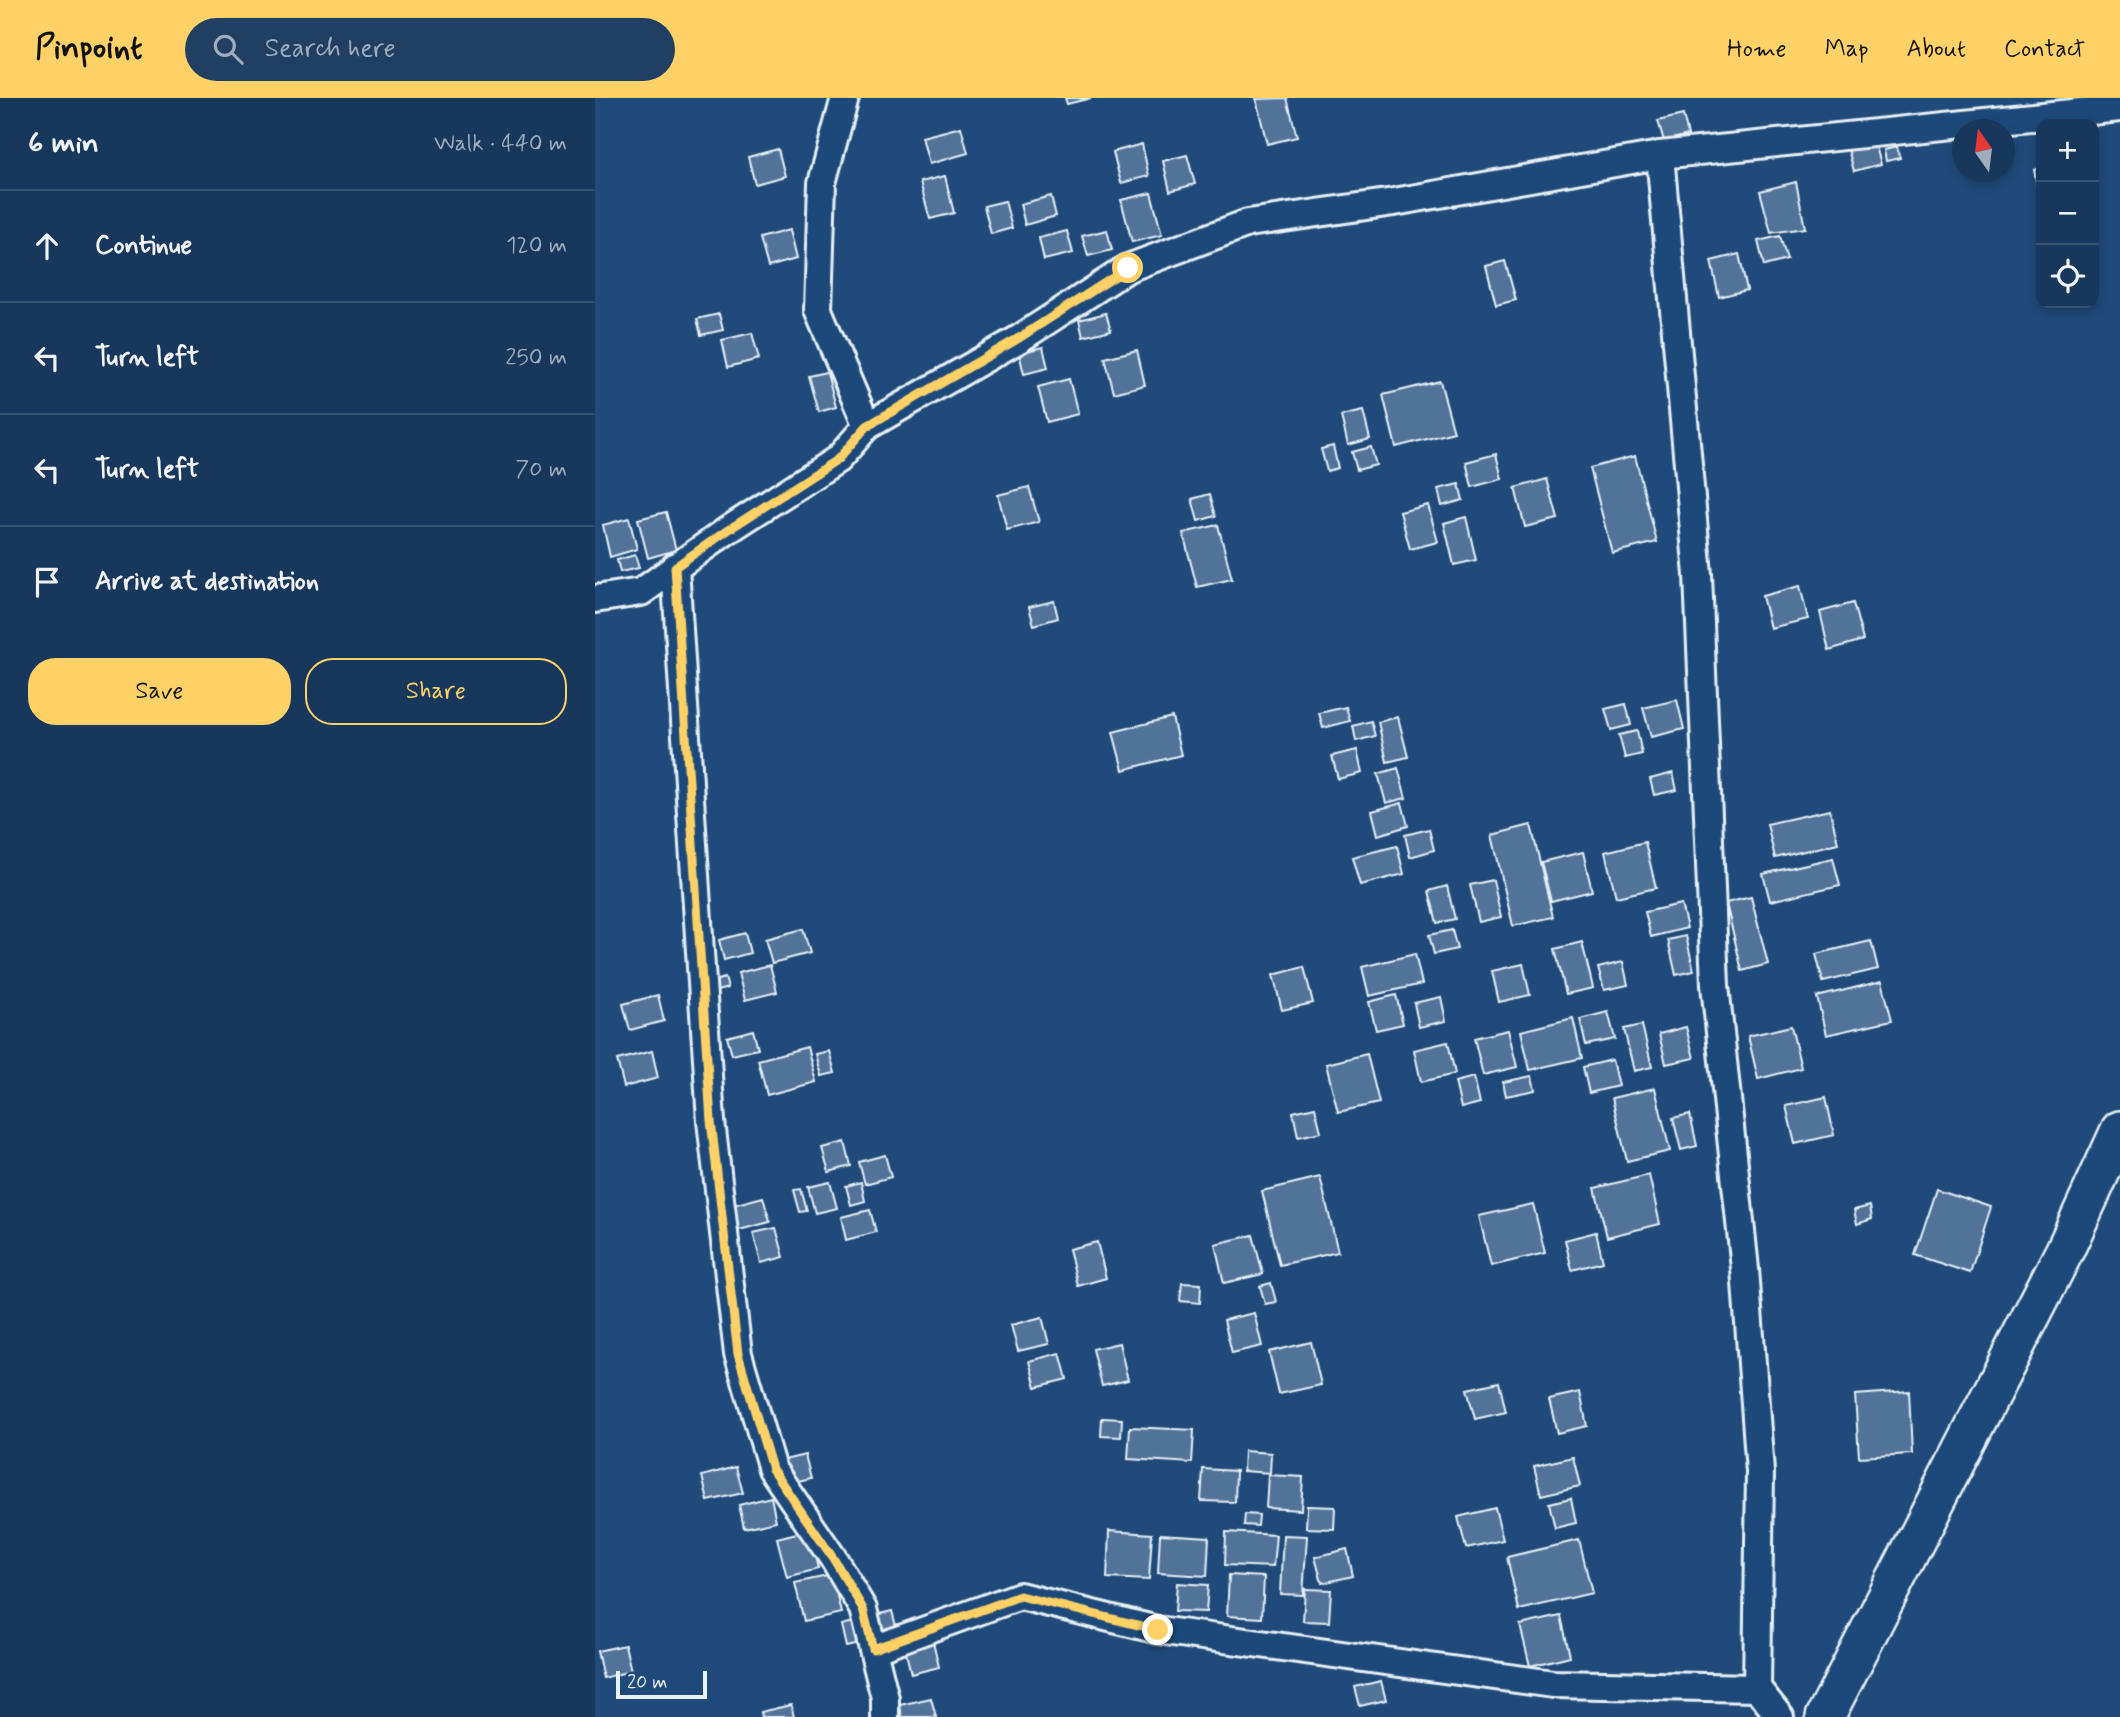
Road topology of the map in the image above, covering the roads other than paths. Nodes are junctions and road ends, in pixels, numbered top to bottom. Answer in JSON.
{"nodes":[{"id":1,"x":845,"y":98,"type":"edge"},
{"id":2,"x":2120,"y":108,"type":"edge"},
{"id":3,"x":1660,"y":155,"type":"junction"},
{"id":4,"x":867,"y":426,"type":"junction"},
{"id":5,"x":675,"y":567,"type":"junction"},
{"id":6,"x":595,"y":599,"type":"edge"},
{"id":7,"x":2120,"y":1130,"type":"edge"},
{"id":8,"x":873,"y":1649,"type":"junction"},
{"id":9,"x":1757,"y":1688,"type":"junction"},
{"id":10,"x":885,"y":1717,"type":"edge"},
{"id":11,"x":1780,"y":1717,"type":"edge"},
{"id":12,"x":1825,"y":1717,"type":"edge"}],
"edges":[{"from":1,"to":4,"type":"street"},
{"from":2,"to":3,"type":"street"},
{"from":3,"to":4,"type":"street"},
{"from":3,"to":9,"type":"street"},
{"from":4,"to":5,"type":"street"},
{"from":5,"to":6,"type":"street"},
{"from":5,"to":8,"type":"street"},
{"from":7,"to":12,"type":"main road"},
{"from":8,"to":9,"type":"street"},
{"from":8,"to":10,"type":"street"},
{"from":9,"to":11,"type":"street"}]}
